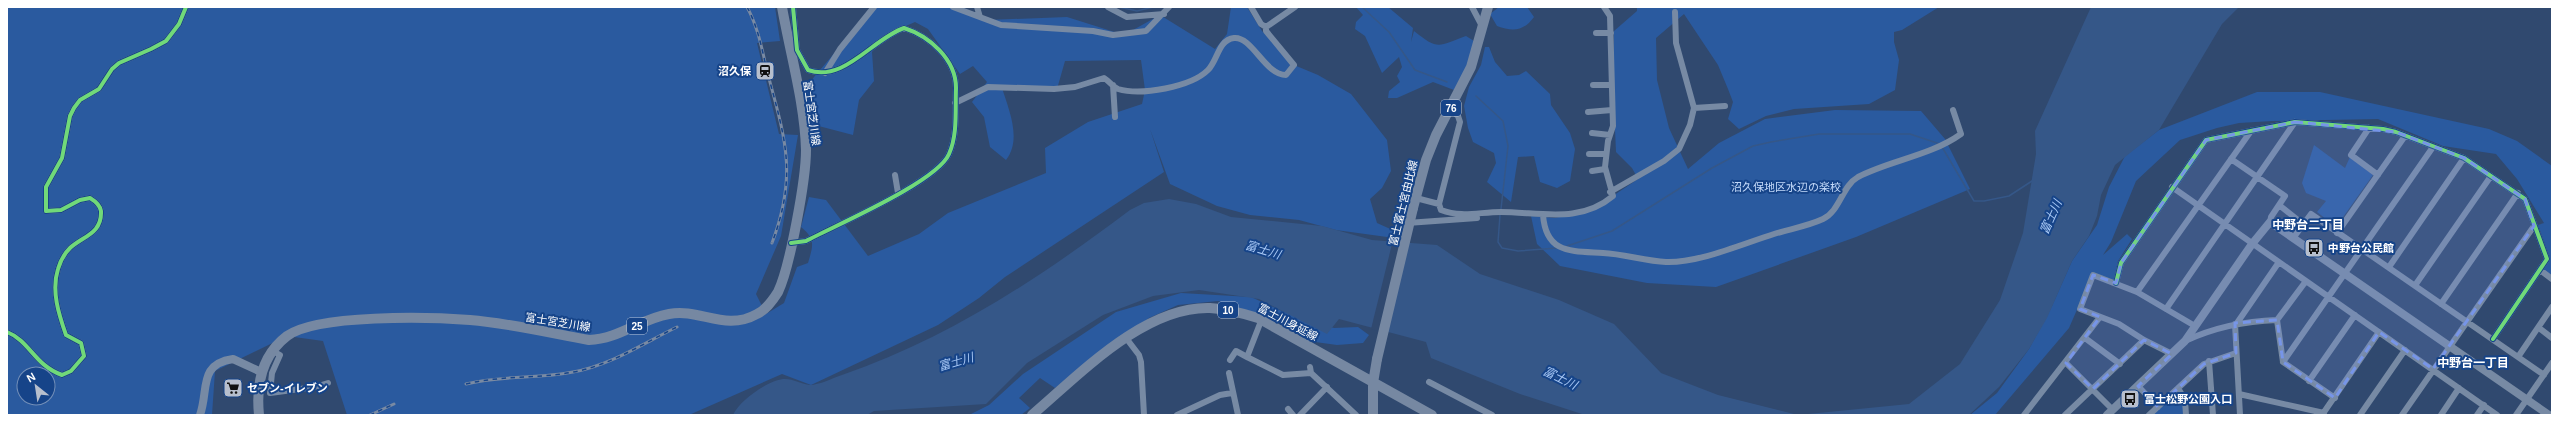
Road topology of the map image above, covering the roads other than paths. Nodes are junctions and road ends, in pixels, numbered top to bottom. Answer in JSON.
{"nodes":[{"id":1,"x":186,"y":7,"type":"edge"},
{"id":2,"x":782,"y":7,"type":"edge"},
{"id":3,"x":793,"y":7,"type":"edge"},
{"id":4,"x":874,"y":7,"type":"edge"},
{"id":5,"x":953,"y":7,"type":"edge"},
{"id":6,"x":976,"y":7,"type":"edge"},
{"id":7,"x":1110,"y":7,"type":"edge"},
{"id":8,"x":1169,"y":7,"type":"edge"},
{"id":9,"x":1251,"y":7,"type":"edge"},
{"id":10,"x":1294,"y":7,"type":"edge"},
{"id":11,"x":1472,"y":7,"type":"edge"},
{"id":12,"x":1488,"y":7,"type":"edge"},
{"id":13,"x":1604,"y":7,"type":"edge"},
{"id":14,"x":1615,"y":11,"type":"dead end"},
{"id":15,"x":1675,"y":12,"type":"dead end"},
{"id":16,"x":1164,"y":14,"type":"junction"},
{"id":17,"x":1610,"y":16,"type":"junction"},
{"id":18,"x":980,"y":17,"type":"junction"},
{"id":19,"x":1266,"y":27,"type":"junction"},
{"id":20,"x":1483,"y":28,"type":"junction"},
{"id":21,"x":1596,"y":33,"type":"dead end"},
{"id":22,"x":1611,"y":33,"type":"junction"},
{"id":23,"x":825,"y":73,"type":"junction"},
{"id":24,"x":1112,"y":85,"type":"junction"},
{"id":25,"x":1593,"y":85,"type":"dead end"},
{"id":26,"x":1611,"y":85,"type":"junction"},
{"id":27,"x":955,"y":102,"type":"junction"},
{"id":28,"x":1725,"y":106,"type":"dead end"},
{"id":29,"x":1694,"y":108,"type":"junction"},
{"id":30,"x":1450,"y":109,"type":"junction"},
{"id":31,"x":1612,"y":110,"type":"junction"},
{"id":32,"x":1953,"y":110,"type":"dead end"},
{"id":33,"x":1588,"y":112,"type":"dead end"},
{"id":34,"x":1115,"y":117,"type":"dead end"},
{"id":35,"x":2295,"y":122,"type":"junction"},
{"id":36,"x":2369,"y":128,"type":"junction"},
{"id":37,"x":2251,"y":131,"type":"junction"},
{"id":38,"x":1592,"y":133,"type":"dead end"},
{"id":39,"x":1610,"y":135,"type":"junction"},
{"id":40,"x":2405,"y":136,"type":"junction"},
{"id":41,"x":2433,"y":148,"type":"junction"},
{"id":42,"x":1589,"y":154,"type":"dead end"},
{"id":43,"x":1606,"y":154,"type":"junction"},
{"id":44,"x":2464,"y":158,"type":"junction"},
{"id":45,"x":2231,"y":159,"type":"junction"},
{"id":46,"x":1605,"y":169,"type":"junction"},
{"id":47,"x":1592,"y":171,"type":"dead end"},
{"id":48,"x":2378,"y":175,"type":"junction"},
{"id":49,"x":895,"y":176,"type":"dead end"},
{"id":50,"x":2491,"y":176,"type":"junction"},
{"id":51,"x":2258,"y":177,"type":"junction"},
{"id":52,"x":2172,"y":186,"type":"junction"},
{"id":53,"x":1610,"y":192,"type":"junction"},
{"id":54,"x":898,"y":193,"type":"junction"},
{"id":55,"x":2518,"y":193,"type":"junction"},
{"id":56,"x":1414,"y":203,"type":"junction"},
{"id":57,"x":1439,"y":204,"type":"junction"},
{"id":58,"x":2197,"y":206,"type":"junction"},
{"id":59,"x":2279,"y":206,"type":"junction"},
{"id":60,"x":1485,"y":213,"type":"junction"},
{"id":61,"x":1542,"y":216,"type":"junction"},
{"id":62,"x":2270,"y":222,"type":"junction"},
{"id":63,"x":1405,"y":223,"type":"dead end"},
{"id":64,"x":2224,"y":224,"type":"junction"},
{"id":65,"x":2303,"y":224,"type":"junction"},
{"id":66,"x":2534,"y":226,"type":"junction"},
{"id":67,"x":2337,"y":233,"type":"junction"},
{"id":68,"x":2294,"y":237,"type":"junction"},
{"id":69,"x":791,"y":243,"type":"junction"},
{"id":70,"x":2252,"y":244,"type":"junction"},
{"id":71,"x":2362,"y":250,"type":"junction"},
{"id":72,"x":2279,"y":262,"type":"junction"},
{"id":73,"x":2389,"y":267,"type":"junction"},
{"id":74,"x":2540,"y":270,"type":"junction"},
{"id":75,"x":2346,"y":274,"type":"junction"},
{"id":76,"x":2552,"y":279,"type":"edge"},
{"id":77,"x":2306,"y":281,"type":"junction"},
{"id":78,"x":2116,"y":283,"type":"junction"},
{"id":79,"x":2416,"y":284,"type":"junction"},
{"id":80,"x":2137,"y":292,"type":"junction"},
{"id":81,"x":2330,"y":297,"type":"junction"},
{"id":82,"x":2441,"y":304,"type":"junction"},
{"id":83,"x":2552,"y":307,"type":"edge"},
{"id":84,"x":2166,"y":309,"type":"junction"},
{"id":85,"x":2355,"y":315,"type":"junction"},
{"id":86,"x":2100,"y":317,"type":"junction"},
{"id":87,"x":2277,"y":320,"type":"junction"},
{"id":88,"x":1261,"y":321,"type":"junction"},
{"id":89,"x":2468,"y":321,"type":"junction"},
{"id":90,"x":2236,"y":324,"type":"junction"},
{"id":91,"x":2195,"y":326,"type":"junction"},
{"id":92,"x":2538,"y":328,"type":"junction"},
{"id":93,"x":7,"y":332,"type":"edge"},
{"id":94,"x":2379,"y":332,"type":"junction"},
{"id":95,"x":1126,"y":338,"type":"junction"},
{"id":96,"x":2085,"y":338,"type":"junction"},
{"id":97,"x":2552,"y":338,"type":"edge"},
{"id":98,"x":2493,"y":339,"type":"junction"},
{"id":99,"x":2144,"y":340,"type":"junction"},
{"id":100,"x":2185,"y":341,"type":"junction"},
{"id":101,"x":2450,"y":346,"type":"junction"},
{"id":102,"x":2405,"y":350,"type":"junction"},
{"id":103,"x":273,"y":351,"type":"junction"},
{"id":104,"x":2236,"y":353,"type":"junction"},
{"id":105,"x":2172,"y":354,"type":"junction"},
{"id":106,"x":1247,"y":357,"type":"junction"},
{"id":107,"x":2518,"y":357,"type":"junction"},
{"id":108,"x":1230,"y":360,"type":"dead end"},
{"id":109,"x":2209,"y":361,"type":"junction"},
{"id":110,"x":2283,"y":362,"type":"junction"},
{"id":111,"x":2066,"y":363,"type":"junction"},
{"id":112,"x":2120,"y":364,"type":"junction"},
{"id":113,"x":2552,"y":364,"type":"edge"},
{"id":114,"x":2432,"y":369,"type":"junction"},
{"id":115,"x":261,"y":372,"type":"junction"},
{"id":116,"x":1228,"y":373,"type":"dead end"},
{"id":117,"x":2544,"y":374,"type":"junction"},
{"id":118,"x":2309,"y":381,"type":"junction"},
{"id":119,"x":1429,"y":382,"type":"dead end"},
{"id":120,"x":328,"y":383,"type":"dead end"},
{"id":121,"x":1373,"y":383,"type":"junction"},
{"id":122,"x":2138,"y":386,"type":"junction"},
{"id":123,"x":1327,"y":387,"type":"junction"},
{"id":124,"x":2178,"y":388,"type":"junction"},
{"id":125,"x":2459,"y":388,"type":"junction"},
{"id":126,"x":2093,"y":389,"type":"junction"},
{"id":127,"x":1232,"y":393,"type":"junction"},
{"id":128,"x":2239,"y":394,"type":"junction"},
{"id":129,"x":2334,"y":398,"type":"junction"},
{"id":130,"x":2528,"y":399,"type":"junction"},
{"id":131,"x":2158,"y":406,"type":"junction"},
{"id":132,"x":2484,"y":406,"type":"junction"},
{"id":133,"x":2305,"y":408,"type":"junction"},
{"id":134,"x":1288,"y":409,"type":"dead end"},
{"id":135,"x":2110,"y":412,"type":"edge"},
{"id":136,"x":2323,"y":414,"type":"edge"},
{"id":137,"x":200,"y":415,"type":"edge"},
{"id":138,"x":259,"y":415,"type":"edge"},
{"id":139,"x":1032,"y":415,"type":"edge"},
{"id":140,"x":1144,"y":415,"type":"edge"},
{"id":141,"x":1177,"y":415,"type":"edge"},
{"id":142,"x":1238,"y":415,"type":"edge"},
{"id":143,"x":1293,"y":415,"type":"edge"},
{"id":144,"x":1300,"y":415,"type":"edge"},
{"id":145,"x":1356,"y":415,"type":"edge"},
{"id":146,"x":1373,"y":415,"type":"edge"},
{"id":147,"x":1432,"y":415,"type":"edge"},
{"id":148,"x":1492,"y":415,"type":"edge"},
{"id":149,"x":2024,"y":415,"type":"edge"},
{"id":150,"x":2065,"y":415,"type":"edge"},
{"id":151,"x":2149,"y":415,"type":"edge"},
{"id":152,"x":2186,"y":415,"type":"edge"},
{"id":153,"x":2213,"y":415,"type":"edge"},
{"id":154,"x":2240,"y":415,"type":"edge"},
{"id":155,"x":2304,"y":415,"type":"edge"},
{"id":156,"x":2360,"y":415,"type":"edge"},
{"id":157,"x":2402,"y":415,"type":"edge"},
{"id":158,"x":2441,"y":415,"type":"edge"},
{"id":159,"x":2477,"y":415,"type":"edge"},
{"id":160,"x":2497,"y":415,"type":"edge"},
{"id":161,"x":2516,"y":415,"type":"edge"},
{"id":162,"x":2549,"y":415,"type":"edge"}],
"edges":[{"from":1,"to":93,"type":"street"},
{"from":2,"to":69,"type":"main road","name":"富士宮芝川線","number":"25"},
{"from":3,"to":23,"type":"street"},
{"from":4,"to":23,"type":"street"},
{"from":5,"to":18,"type":"street"},
{"from":6,"to":18,"type":"street"},
{"from":7,"to":16,"type":"street"},
{"from":8,"to":16,"type":"street"},
{"from":9,"to":19,"type":"street"},
{"from":10,"to":19,"type":"street"},
{"from":11,"to":20,"type":"street"},
{"from":12,"to":20,"type":"main road","name":"富士富士宮由比線","number":"76"},
{"from":13,"to":17,"type":"street"},
{"from":14,"to":17,"type":"street"},
{"from":15,"to":29,"type":"street"},
{"from":16,"to":18,"type":"street"},
{"from":17,"to":22,"type":"street"},
{"from":19,"to":24,"type":"street"},
{"from":20,"to":30,"type":"main road","name":"富士富士宮由比線","number":"76"},
{"from":21,"to":22,"type":"street"},
{"from":22,"to":26,"type":"street"},
{"from":23,"to":27,"type":"street"},
{"from":24,"to":27,"type":"street"},
{"from":24,"to":34,"type":"street"},
{"from":25,"to":26,"type":"street"},
{"from":26,"to":31,"type":"street"},
{"from":27,"to":54,"type":"street"},
{"from":28,"to":29,"type":"street"},
{"from":29,"to":53,"type":"street"},
{"from":30,"to":56,"type":"main road","name":"富士富士宮由比線","number":"76"},
{"from":30,"to":57,"type":"street"},
{"from":31,"to":33,"type":"street"},
{"from":31,"to":39,"type":"street"},
{"from":32,"to":61,"type":"street"},
{"from":35,"to":36,"type":"street"},
{"from":35,"to":37,"type":"street"},
{"from":35,"to":51,"type":"street"},
{"from":36,"to":40,"type":"street"},
{"from":36,"to":48,"type":"street"},
{"from":37,"to":45,"type":"street"},
{"from":37,"to":52,"type":"street"},
{"from":38,"to":39,"type":"street"},
{"from":39,"to":43,"type":"street"},
{"from":40,"to":41,"type":"street"},
{"from":40,"to":48,"type":"street"},
{"from":41,"to":44,"type":"street"},
{"from":41,"to":71,"type":"street"},
{"from":42,"to":43,"type":"street"},
{"from":43,"to":46,"type":"street"},
{"from":44,"to":50,"type":"street"},
{"from":44,"to":73,"type":"street"},
{"from":45,"to":51,"type":"street"},
{"from":45,"to":58,"type":"street"},
{"from":46,"to":47,"type":"street"},
{"from":46,"to":53,"type":"street"},
{"from":48,"to":67,"type":"street"},
{"from":49,"to":54,"type":"street"},
{"from":50,"to":55,"type":"street"},
{"from":50,"to":79,"type":"street"},
{"from":51,"to":59,"type":"street"},
{"from":51,"to":64,"type":"street"},
{"from":52,"to":58,"type":"street"},
{"from":52,"to":78,"type":"street"},
{"from":53,"to":61,"type":"street"},
{"from":54,"to":69,"type":"street"},
{"from":55,"to":66,"type":"street"},
{"from":55,"to":82,"type":"street"},
{"from":56,"to":57,"type":"street"},
{"from":56,"to":121,"type":"main road","name":"富士富士宮由比線","number":"76","bridge":true},
{"from":57,"to":60,"type":"street"},
{"from":58,"to":64,"type":"street"},
{"from":58,"to":80,"type":"street"},
{"from":59,"to":62,"type":"street"},
{"from":59,"to":65,"type":"street"},
{"from":60,"to":61,"type":"street"},
{"from":60,"to":63,"type":"street"},
{"from":62,"to":68,"type":"street"},
{"from":62,"to":70,"type":"street"},
{"from":64,"to":70,"type":"street"},
{"from":64,"to":84,"type":"street"},
{"from":65,"to":67,"type":"street"},
{"from":65,"to":68,"type":"street"},
{"from":66,"to":74,"type":"street"},
{"from":66,"to":89,"type":"street"},
{"from":67,"to":71,"type":"street"},
{"from":68,"to":75,"type":"street"},
{"from":69,"to":103,"type":"main road","name":"富士宮芝川線","number":"25"},
{"from":70,"to":72,"type":"street"},
{"from":70,"to":91,"type":"street"},
{"from":71,"to":73,"type":"street"},
{"from":71,"to":75,"type":"street"},
{"from":72,"to":77,"type":"street"},
{"from":72,"to":90,"type":"street"},
{"from":73,"to":79,"type":"street"},
{"from":74,"to":76,"type":"street"},
{"from":74,"to":98,"type":"street"},
{"from":75,"to":81,"type":"street"},
{"from":75,"to":101,"type":"street"},
{"from":77,"to":81,"type":"street"},
{"from":77,"to":87,"type":"street"},
{"from":78,"to":80,"type":"street"},
{"from":78,"to":86,"type":"street"},
{"from":79,"to":82,"type":"street"},
{"from":80,"to":84,"type":"street"},
{"from":81,"to":85,"type":"street"},
{"from":81,"to":110,"type":"street"},
{"from":82,"to":89,"type":"street"},
{"from":83,"to":92,"type":"street"},
{"from":84,"to":91,"type":"street"},
{"from":85,"to":94,"type":"street"},
{"from":85,"to":118,"type":"street"},
{"from":86,"to":96,"type":"street"},
{"from":86,"to":99,"type":"street"},
{"from":87,"to":90,"type":"street"},
{"from":87,"to":110,"type":"street"},
{"from":88,"to":95,"type":"main road","name":"富士川身延線","number":"10"},
{"from":88,"to":106,"type":"street"},
{"from":88,"to":121,"type":"main road","name":"富士川身延線","number":"10"},
{"from":89,"to":98,"type":"street"},
{"from":89,"to":101,"type":"street"},
{"from":90,"to":100,"type":"street"},
{"from":90,"to":104,"type":"street"},
{"from":91,"to":100,"type":"street"},
{"from":92,"to":97,"type":"street"},
{"from":92,"to":107,"type":"street"},
{"from":94,"to":102,"type":"street"},
{"from":94,"to":129,"type":"street"},
{"from":95,"to":139,"type":"main road","name":"富士川身延線","number":"10"},
{"from":95,"to":140,"type":"street"},
{"from":96,"to":111,"type":"street"},
{"from":96,"to":112,"type":"street"},
{"from":98,"to":107,"type":"street"},
{"from":99,"to":105,"type":"street"},
{"from":99,"to":112,"type":"street"},
{"from":100,"to":105,"type":"street"},
{"from":101,"to":114,"type":"street"},
{"from":101,"to":130,"type":"street"},
{"from":102,"to":114,"type":"street"},
{"from":102,"to":156,"type":"street"},
{"from":103,"to":115,"type":"main road","name":"富士宮芝川線","number":"25"},
{"from":103,"to":120,"type":"street"},
{"from":104,"to":109,"type":"street"},
{"from":104,"to":128,"type":"street"},
{"from":105,"to":122,"type":"street"},
{"from":106,"to":108,"type":"street"},
{"from":106,"to":123,"type":"street"},
{"from":107,"to":117,"type":"street"},
{"from":109,"to":124,"type":"street"},
{"from":109,"to":153,"type":"street"},
{"from":110,"to":118,"type":"street"},
{"from":111,"to":126,"type":"street"},
{"from":111,"to":149,"type":"street"},
{"from":112,"to":126,"type":"street"},
{"from":113,"to":117,"type":"street"},
{"from":114,"to":125,"type":"street"},
{"from":114,"to":157,"type":"street"},
{"from":115,"to":137,"type":"street"},
{"from":115,"to":138,"type":"main road","name":"富士宮芝川線","number":"25"},
{"from":116,"to":127,"type":"street"},
{"from":117,"to":130,"type":"street"},
{"from":118,"to":129,"type":"street"},
{"from":119,"to":148,"type":"street"},
{"from":121,"to":146,"type":"main road","name":"富士富士宮由比線","number":"76"},
{"from":121,"to":147,"type":"main road","name":"富士川身延線","number":"10"},
{"from":122,"to":131,"type":"street"},
{"from":122,"to":135,"type":"street"},
{"from":123,"to":144,"type":"street"},
{"from":123,"to":145,"type":"street"},
{"from":124,"to":131,"type":"street"},
{"from":124,"to":152,"type":"street"},
{"from":125,"to":132,"type":"street"},
{"from":125,"to":158,"type":"street"},
{"from":126,"to":135,"type":"street"},
{"from":126,"to":150,"type":"street"},
{"from":127,"to":141,"type":"street"},
{"from":127,"to":142,"type":"street"},
{"from":128,"to":133,"type":"street"},
{"from":128,"to":154,"type":"street"},
{"from":129,"to":136,"type":"street"},
{"from":130,"to":161,"type":"street"},
{"from":130,"to":162,"type":"street"},
{"from":131,"to":151,"type":"street"},
{"from":132,"to":159,"type":"street"},
{"from":132,"to":160,"type":"street"},
{"from":133,"to":136,"type":"street"},
{"from":133,"to":155,"type":"street"},
{"from":134,"to":143,"type":"street"}]}
